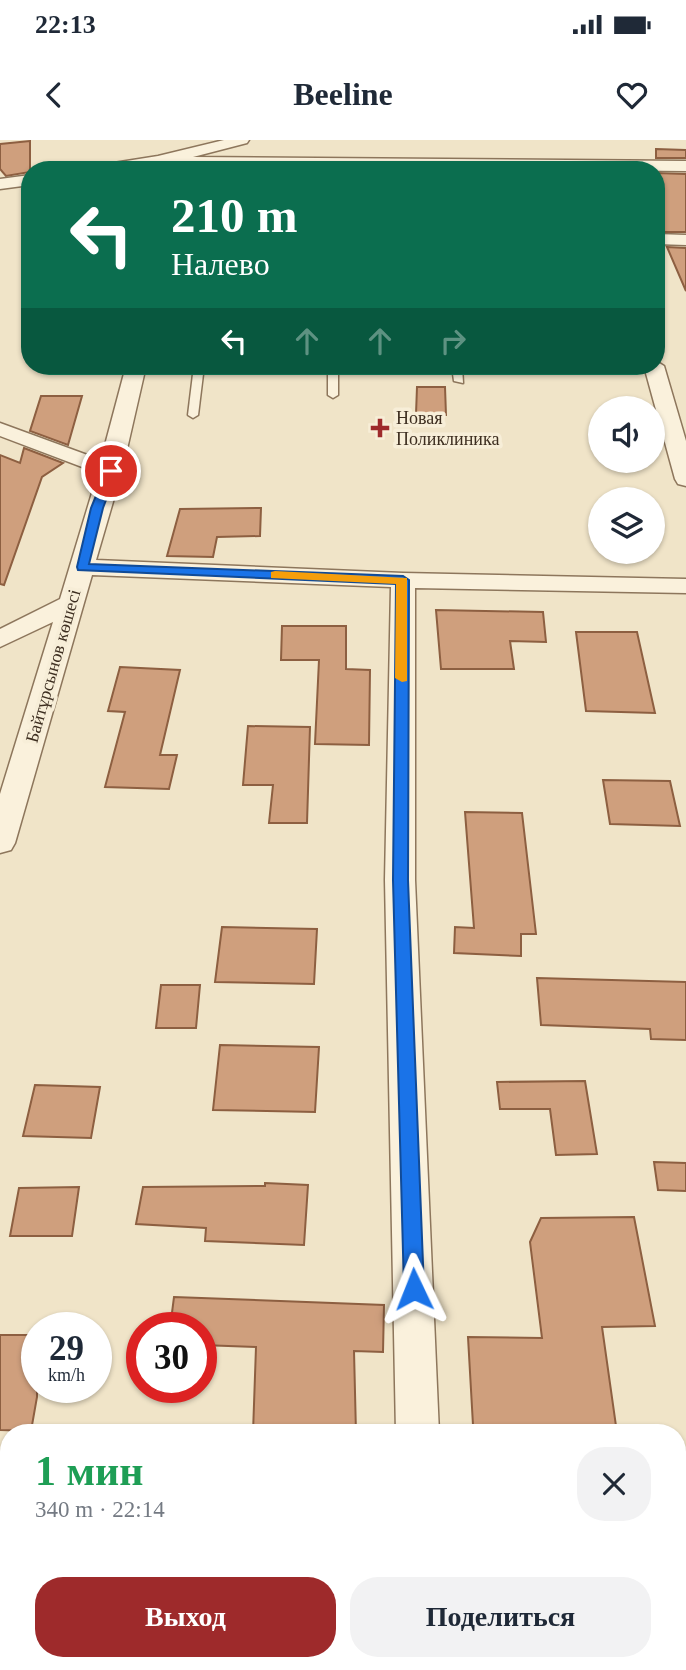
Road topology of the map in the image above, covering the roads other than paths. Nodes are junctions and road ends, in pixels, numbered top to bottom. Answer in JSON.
{"nodes":[{"id":1,"x":242,"y":140,"type":"edge"},
{"id":2,"x":161,"y":145,"type":"dead end"},
{"id":3,"x":186,"y":155,"type":"junction"},
{"id":4,"x":166,"y":161,"type":"edge"},
{"id":5,"x":665,"y":166,"type":"edge"},
{"id":6,"x":686,"y":166,"type":"edge"},
{"id":7,"x":21,"y":181,"type":"edge"},
{"id":8,"x":0,"y":184,"type":"edge"},
{"id":9,"x":665,"y":239,"type":"edge"},
{"id":10,"x":686,"y":240,"type":"edge"},
{"id":11,"x":134,"y":375,"type":"edge"},
{"id":12,"x":198,"y":375,"type":"edge"},
{"id":13,"x":333,"y":375,"type":"edge"},
{"id":14,"x":458,"y":375,"type":"edge"},
{"id":15,"x":657,"y":375,"type":"edge"},
{"id":16,"x":459,"y":382,"type":"dead end"},
{"id":17,"x":333,"y":395,"type":"dead end"},
{"id":18,"x":193,"y":415,"type":"dead end"},
{"id":19,"x":0,"y":429,"type":"edge"},
{"id":20,"x":111,"y":471,"type":"junction"},
{"id":21,"x":686,"y":479,"type":"edge"},
{"id":22,"x":83,"y":567,"type":"junction"},
{"id":23,"x":403,"y":580,"type":"junction"},
{"id":24,"x":686,"y":586,"type":"edge"},
{"id":25,"x":70,"y":604,"type":"junction"},
{"id":26,"x":0,"y":639,"type":"edge"},
{"id":27,"x":0,"y":843,"type":"edge"},
{"id":28,"x":418,"y":1424,"type":"edge"}],
"edges":[{"from":1,"to":3,"type":"street"},
{"from":2,"to":3,"type":"street"},
{"from":3,"to":4,"type":"street"},
{"from":5,"to":6,"type":"street"},
{"from":7,"to":8,"type":"street"},
{"from":9,"to":10,"type":"street"},
{"from":11,"to":20,"type":"street","name":"Байтұрсынов көшесі"},
{"from":12,"to":18,"type":"lane"},
{"from":13,"to":17,"type":"lane"},
{"from":14,"to":16,"type":"lane"},
{"from":15,"to":21,"type":"street"},
{"from":19,"to":20,"type":"street"},
{"from":20,"to":22,"type":"street","name":"Байтұрсынов көшесі"},
{"from":22,"to":23,"type":"street"},
{"from":22,"to":25,"type":"street","name":"Байтұрсынов көшесі"},
{"from":23,"to":24,"type":"street"},
{"from":23,"to":28,"type":"street"},
{"from":25,"to":26,"type":"street"},
{"from":25,"to":27,"type":"street","name":"Байтұрсынов көшесі"}]}
